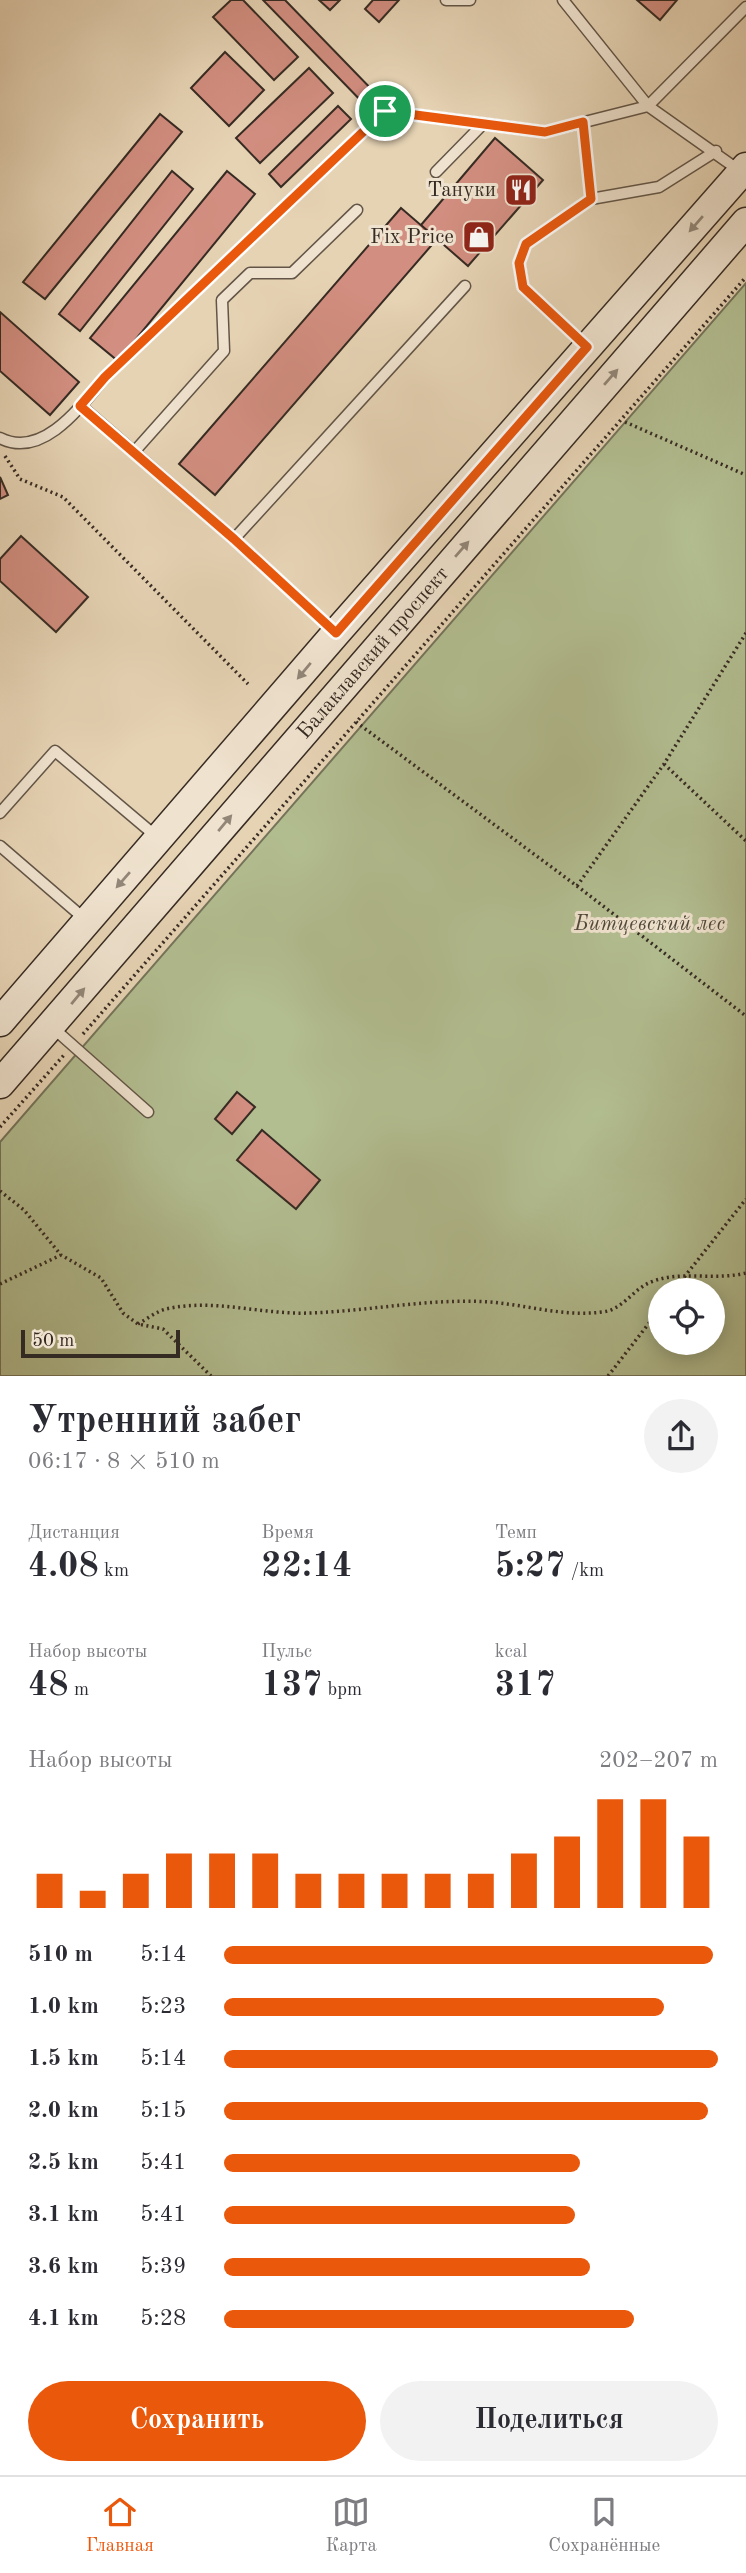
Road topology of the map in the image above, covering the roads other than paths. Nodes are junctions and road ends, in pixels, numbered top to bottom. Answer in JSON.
{"nodes":[{"id":1,"x":446,"y":0,"type":"edge"},
{"id":2,"x":470,"y":0,"type":"edge"},
{"id":3,"x":563,"y":0,"type":"edge"},
{"id":4,"x":746,"y":7,"type":"edge"},
{"id":5,"x":648,"y":106,"type":"junction"},
{"id":6,"x":482,"y":124,"type":"junction"},
{"id":7,"x":716,"y":152,"type":"junction"},
{"id":8,"x":744,"y":169,"type":"edge"},
{"id":9,"x":436,"y":172,"type":"dead end"},
{"id":10,"x":357,"y":210,"type":"dead end"},
{"id":11,"x":746,"y":222,"type":"edge"},
{"id":12,"x":465,"y":286,"type":"dead end"},
{"id":13,"x":587,"y":347,"type":"junction"},
{"id":14,"x":80,"y":406,"type":"junction"},
{"id":15,"x":3,"y":440,"type":"edge"},
{"id":16,"x":134,"y":452,"type":"junction"},
{"id":17,"x":234,"y":539,"type":"junction"},
{"id":18,"x":336,"y":633,"type":"junction"},
{"id":19,"x":0,"y":813,"type":"edge"},
{"id":20,"x":158,"y":839,"type":"junction"},
{"id":21,"x":0,"y":846,"type":"edge"},
{"id":22,"x":87,"y":921,"type":"junction"},
{"id":23,"x":3,"y":1011,"type":"edge"},
{"id":24,"x":52,"y":1027,"type":"junction"},
{"id":25,"x":0,"y":1084,"type":"edge"},
{"id":26,"x":148,"y":1112,"type":"dead end"}],
"edges":[{"from":1,"to":2,"type":"lane"},
{"from":3,"to":5,"type":"lane"},
{"from":4,"to":5,"type":"lane"},
{"from":5,"to":6,"type":"lane"},
{"from":5,"to":7,"type":"lane"},
{"from":6,"to":9,"type":"lane"},
{"from":6,"to":14,"type":"lane"},
{"from":7,"to":8,"type":"lane"},
{"from":7,"to":13,"type":"lane"},
{"from":8,"to":13,"type":"main road","name":"Балаклавский проспект","one_way":true},
{"from":10,"to":16,"type":"lane"},
{"from":24,"to":11,"type":"main road","name":"Балаклавский проспект","one_way":true},
{"from":12,"to":17,"type":"lane"},
{"from":13,"to":18,"type":"main road","name":"Балаклавский проспект"},
{"from":14,"to":15,"type":"lane"},
{"from":14,"to":16,"type":"lane"},
{"from":16,"to":17,"type":"lane"},
{"from":17,"to":18,"type":"lane"},
{"from":18,"to":20,"type":"main road","name":"Балаклавский проспект","one_way":true},
{"from":19,"to":20,"type":"lane"},
{"from":20,"to":22,"type":"main road","name":"Балаклавский проспект","one_way":true},
{"from":21,"to":22,"type":"lane"},
{"from":22,"to":23,"type":"main road","name":"Балаклавский проспект"},
{"from":24,"to":25,"type":"main road","name":"Балаклавский проспект"},
{"from":24,"to":26,"type":"lane"}]}
